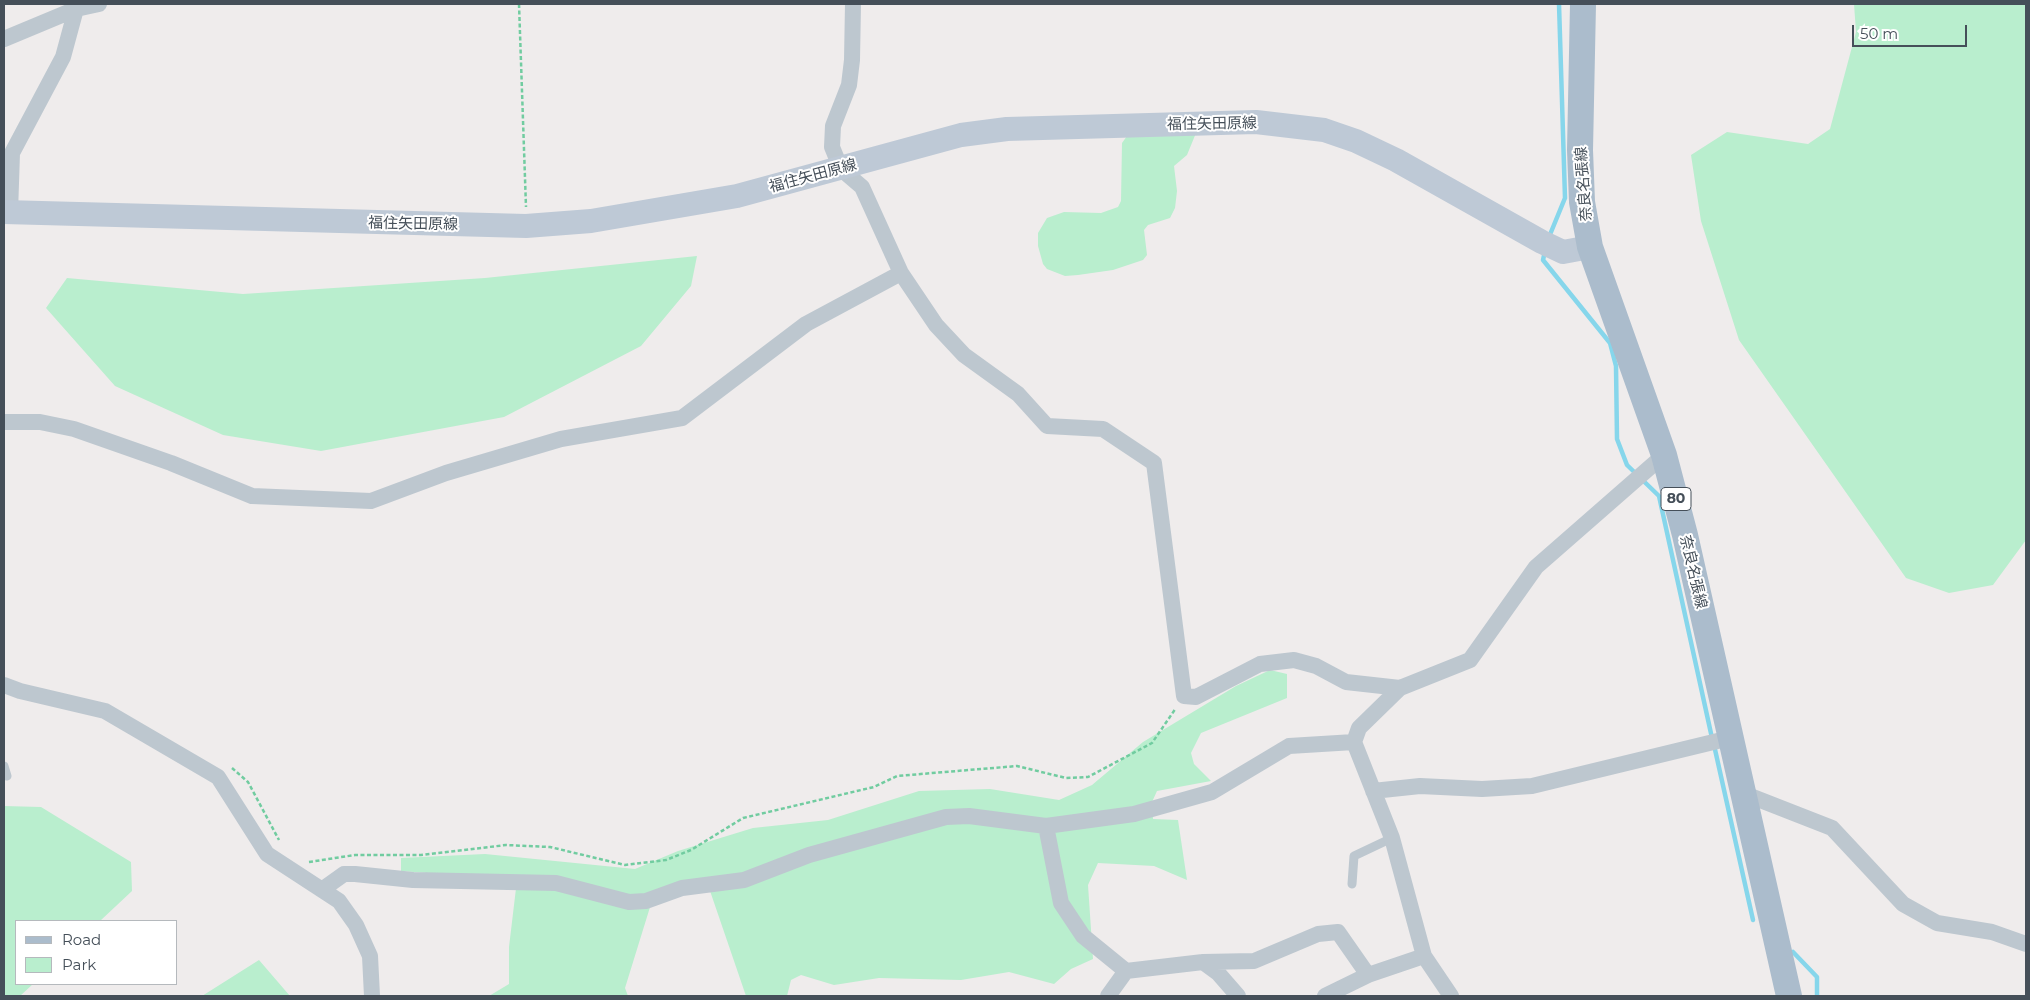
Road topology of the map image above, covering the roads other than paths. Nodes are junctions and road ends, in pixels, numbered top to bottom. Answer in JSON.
{"nodes":[{"id":1,"x":99,"y":4,"type":"edge"},
{"id":2,"x":853,"y":4,"type":"edge"},
{"id":3,"x":1583,"y":4,"type":"edge"},
{"id":4,"x":76,"y":9,"type":"junction"},
{"id":5,"x":4,"y":39,"type":"edge"},
{"id":6,"x":841,"y":169,"type":"junction"},
{"id":7,"x":7,"y":213,"type":"edge"},
{"id":8,"x":1590,"y":247,"type":"junction"},
{"id":9,"x":901,"y":272,"type":"junction"},
{"id":10,"x":4,"y":422,"type":"edge"},
{"id":11,"x":1664,"y":455,"type":"junction"},
{"id":12,"x":4,"y":685,"type":"edge"},
{"id":13,"x":1400,"y":688,"type":"junction"},
{"id":14,"x":1730,"y":738,"type":"junction"},
{"id":15,"x":1354,"y":742,"type":"junction"},
{"id":16,"x":4,"y":766,"type":"edge"},
{"id":17,"x":7,"y":776,"type":"dead end"},
{"id":18,"x":1373,"y":792,"type":"junction"},
{"id":19,"x":1745,"y":794,"type":"junction"},
{"id":20,"x":1046,"y":826,"type":"junction"},
{"id":21,"x":1392,"y":838,"type":"junction"},
{"id":22,"x":1352,"y":884,"type":"dead end"},
{"id":23,"x":323,"y":889,"type":"junction"},
{"id":24,"x":2026,"y":944,"type":"edge"},
{"id":25,"x":1424,"y":956,"type":"junction"},
{"id":26,"x":1203,"y":962,"type":"junction"},
{"id":27,"x":1126,"y":972,"type":"junction"},
{"id":28,"x":1368,"y":975,"type":"junction"},
{"id":29,"x":372,"y":996,"type":"edge"},
{"id":30,"x":1108,"y":996,"type":"edge"},
{"id":31,"x":1238,"y":996,"type":"edge"},
{"id":32,"x":1325,"y":996,"type":"edge"},
{"id":33,"x":1451,"y":996,"type":"edge"},
{"id":34,"x":1789,"y":996,"type":"edge"}],
"edges":[{"from":1,"to":4,"type":"street"},
{"from":2,"to":6,"type":"street"},
{"from":3,"to":8,"type":"main road","name":"奈良名張線","number":"80"},
{"from":4,"to":5,"type":"street"},
{"from":4,"to":7,"type":"street"},
{"from":6,"to":7,"type":"main road","name":"福住矢田原線"},
{"from":6,"to":8,"type":"main road","name":"福住矢田原線"},
{"from":6,"to":9,"type":"street"},
{"from":8,"to":11,"type":"main road","name":"奈良名張線","number":"80"},
{"from":9,"to":10,"type":"street"},
{"from":9,"to":13,"type":"street"},
{"from":11,"to":13,"type":"street"},
{"from":11,"to":14,"type":"main road","name":"奈良名張線","number":"80"},
{"from":12,"to":23,"type":"street"},
{"from":13,"to":15,"type":"street"},
{"from":14,"to":18,"type":"street"},
{"from":14,"to":19,"type":"main road","name":"奈良名張線","number":"80"},
{"from":15,"to":18,"type":"street"},
{"from":15,"to":20,"type":"street"},
{"from":16,"to":17,"type":"lane"},
{"from":18,"to":21,"type":"street"},
{"from":19,"to":24,"type":"street"},
{"from":19,"to":34,"type":"main road","name":"奈良名張線","number":"80"},
{"from":20,"to":23,"type":"street"},
{"from":20,"to":27,"type":"street"},
{"from":21,"to":22,"type":"lane"},
{"from":21,"to":25,"type":"street"},
{"from":23,"to":29,"type":"street"},
{"from":25,"to":28,"type":"street"},
{"from":25,"to":33,"type":"street"},
{"from":26,"to":27,"type":"street"},
{"from":26,"to":28,"type":"street"},
{"from":26,"to":31,"type":"street"},
{"from":27,"to":30,"type":"street"},
{"from":28,"to":32,"type":"street"}]}
